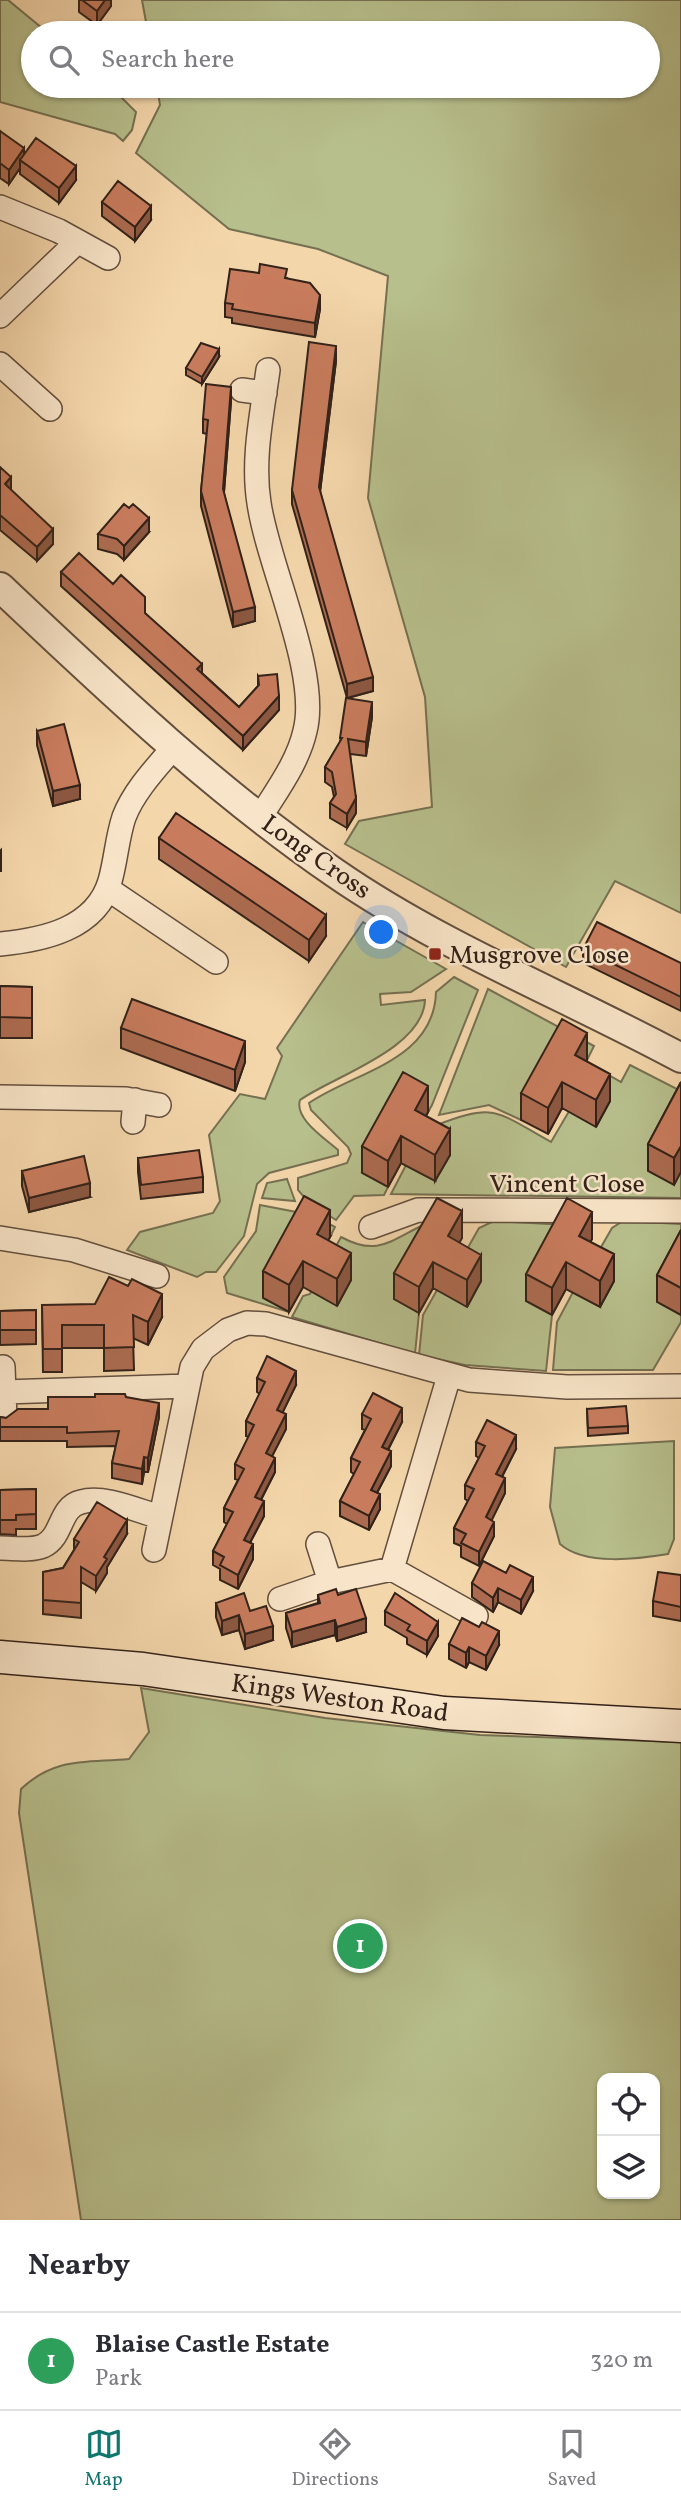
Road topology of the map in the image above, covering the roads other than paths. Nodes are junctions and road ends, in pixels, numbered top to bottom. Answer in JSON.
{"nodes":[{"id":1,"x":0,"y":207,"type":"edge"},
{"id":2,"x":76,"y":242,"type":"junction"},
{"id":3,"x":108,"y":258,"type":"dead end"},
{"id":4,"x":0,"y":316,"type":"edge"},
{"id":5,"x":0,"y":364,"type":"edge"},
{"id":6,"x":242,"y":390,"type":"dead end"},
{"id":7,"x":50,"y":409,"type":"dead end"},
{"id":8,"x":0,"y":587,"type":"edge"},
{"id":9,"x":174,"y":747,"type":"junction"},
{"id":10,"x":261,"y":816,"type":"junction"},
{"id":11,"x":108,"y":889,"type":"junction"},
{"id":12,"x":0,"y":944,"type":"edge"},
{"id":13,"x":211,"y":952,"type":"dead end"},
{"id":14,"x":681,"y":1058,"type":"edge"},
{"id":15,"x":0,"y":1097,"type":"edge"},
{"id":16,"x":159,"y":1105,"type":"dead end"},
{"id":17,"x":681,"y":1212,"type":"edge"},
{"id":18,"x":371,"y":1227,"type":"dead end"},
{"id":19,"x":0,"y":1238,"type":"edge"},
{"id":20,"x":157,"y":1276,"type":"dead end"},
{"id":21,"x":3,"y":1367,"type":"dead end"},
{"id":22,"x":449,"y":1376,"type":"junction"},
{"id":23,"x":188,"y":1386,"type":"junction"},
{"id":24,"x":681,"y":1386,"type":"edge"},
{"id":25,"x":4,"y":1392,"type":"junction"},
{"id":26,"x":5,"y":1419,"type":"edge"},
{"id":27,"x":160,"y":1517,"type":"junction"},
{"id":28,"x":318,"y":1544,"type":"dead end"},
{"id":29,"x":154,"y":1549,"type":"dead end"},
{"id":30,"x":11,"y":1555,"type":"edge"},
{"id":31,"x":392,"y":1569,"type":"junction"},
{"id":32,"x":330,"y":1582,"type":"junction"},
{"id":33,"x":280,"y":1599,"type":"dead end"},
{"id":34,"x":476,"y":1615,"type":"dead end"},
{"id":35,"x":0,"y":1657,"type":"edge"},
{"id":36,"x":681,"y":1726,"type":"edge"}],
"edges":[{"from":1,"to":2,"type":"street"},
{"from":2,"to":3,"type":"street"},
{"from":2,"to":4,"type":"street"},
{"from":5,"to":7,"type":"street"},
{"from":6,"to":10,"type":"street"},
{"from":8,"to":9,"type":"street","name":"Long Cross"},
{"from":9,"to":10,"type":"street","name":"Long Cross"},
{"from":9,"to":11,"type":"street"},
{"from":10,"to":14,"type":"street","name":"Long Cross"},
{"from":11,"to":12,"type":"street"},
{"from":11,"to":13,"type":"street"},
{"from":15,"to":16,"type":"street"},
{"from":17,"to":18,"type":"street","name":"Vincent Close"},
{"from":19,"to":20,"type":"street"},
{"from":21,"to":25,"type":"street"},
{"from":22,"to":23,"type":"street"},
{"from":22,"to":24,"type":"street"},
{"from":22,"to":31,"type":"street"},
{"from":23,"to":25,"type":"street"},
{"from":23,"to":27,"type":"street"},
{"from":25,"to":26,"type":"street"},
{"from":27,"to":29,"type":"street"},
{"from":27,"to":30,"type":"street"},
{"from":28,"to":32,"type":"street"},
{"from":31,"to":32,"type":"street"},
{"from":31,"to":34,"type":"street"},
{"from":32,"to":33,"type":"street"},
{"from":35,"to":36,"type":"main road","name":"Kings Weston Road"}]}
